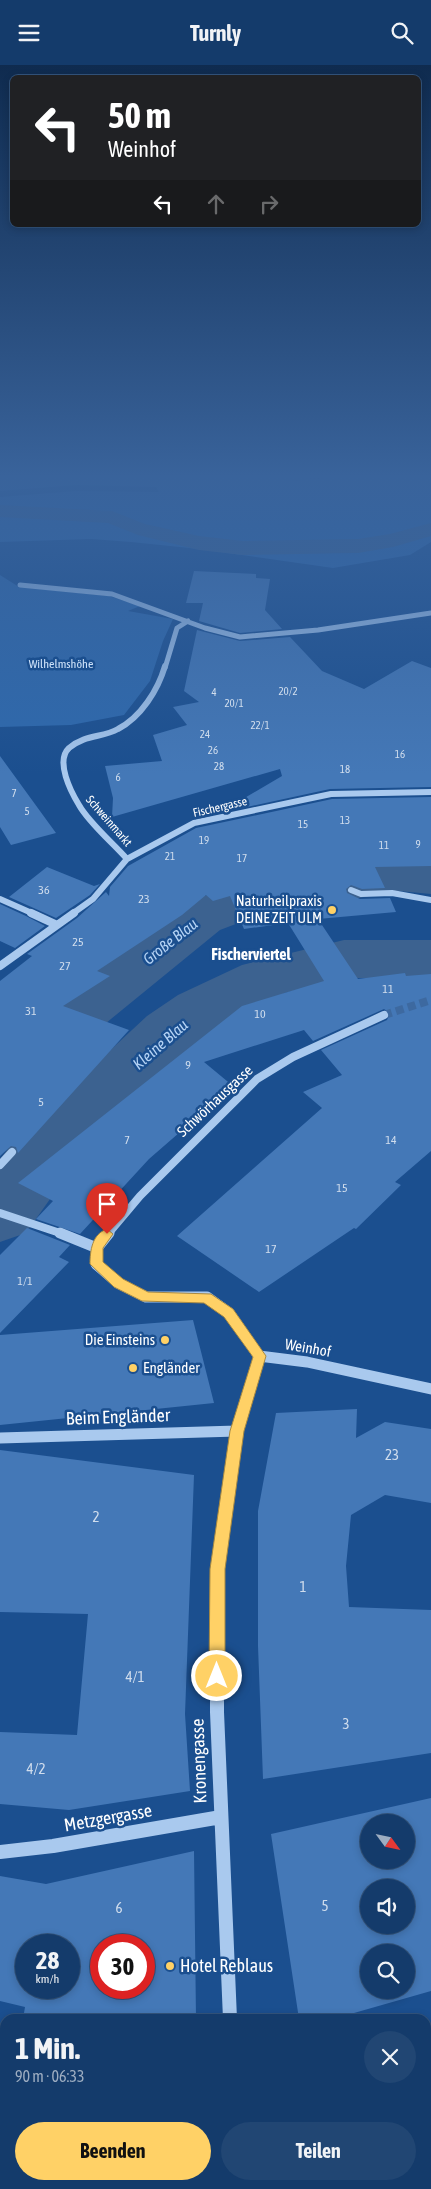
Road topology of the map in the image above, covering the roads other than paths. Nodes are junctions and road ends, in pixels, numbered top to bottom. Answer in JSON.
{"nodes":[{"id":1,"x":20,"y":585,"type":"dead end"},
{"id":2,"x":431,"y":613,"type":"edge"},
{"id":3,"x":188,"y":621,"type":"junction"},
{"id":4,"x":431,"y":792,"type":"edge"},
{"id":5,"x":127,"y":859,"type":"junction"},
{"id":6,"x":351,"y":891,"type":"dead end"},
{"id":7,"x":0,"y":899,"type":"edge"},
{"id":8,"x":431,"y":899,"type":"edge"},
{"id":9,"x":58,"y":925,"type":"junction"},
{"id":10,"x":0,"y":966,"type":"edge"},
{"id":11,"x":384,"y":1015,"type":"tunnel mouth"},
{"id":12,"x":257,"y":1079,"type":"joint"},
{"id":13,"x":12,"y":1152,"type":"dead end"},
{"id":14,"x":0,"y":1165,"type":"edge"},
{"id":15,"x":0,"y":1213,"type":"edge"},
{"id":16,"x":97,"y":1247,"type":"junction"},
{"id":17,"x":260,"y":1356,"type":"junction"},
{"id":18,"x":431,"y":1389,"type":"edge"},
{"id":19,"x":237,"y":1431,"type":"junction"},
{"id":20,"x":0,"y":1438,"type":"edge"},
{"id":21,"x":221,"y":1817,"type":"junction"},
{"id":22,"x":0,"y":1852,"type":"edge"},
{"id":23,"x":230,"y":2014,"type":"edge"}],
"edges":[{"from":1,"to":3,"type":"street"},
{"from":2,"to":3,"type":"street"},
{"from":3,"to":5,"type":"street","name":"Schweinmarkt"},
{"from":4,"to":5,"type":"street","name":"Fischergasse"},
{"from":5,"to":9,"type":"street","name":"Fischergasse"},
{"from":6,"to":8,"type":"street"},
{"from":7,"to":9,"type":"street"},
{"from":9,"to":10,"type":"street","name":"Fischergasse"},
{"from":11,"to":12,"type":"street","name":"Schwörhausgasse"},
{"from":12,"to":16,"type":"street","name":"Schwörhausgasse"},
{"from":13,"to":14,"type":"street"},
{"from":15,"to":16,"type":"street"},
{"from":16,"to":17,"type":"street"},
{"from":17,"to":18,"type":"street","name":"Weinhof"},
{"from":17,"to":19,"type":"street","name":"Kronengasse"},
{"from":19,"to":20,"type":"street","name":"Beim Engländer"},
{"from":19,"to":21,"type":"street","name":"Kronengasse"},
{"from":21,"to":22,"type":"street","name":"Metzgergasse"},
{"from":21,"to":23,"type":"street","name":"Kronengasse"}]}
